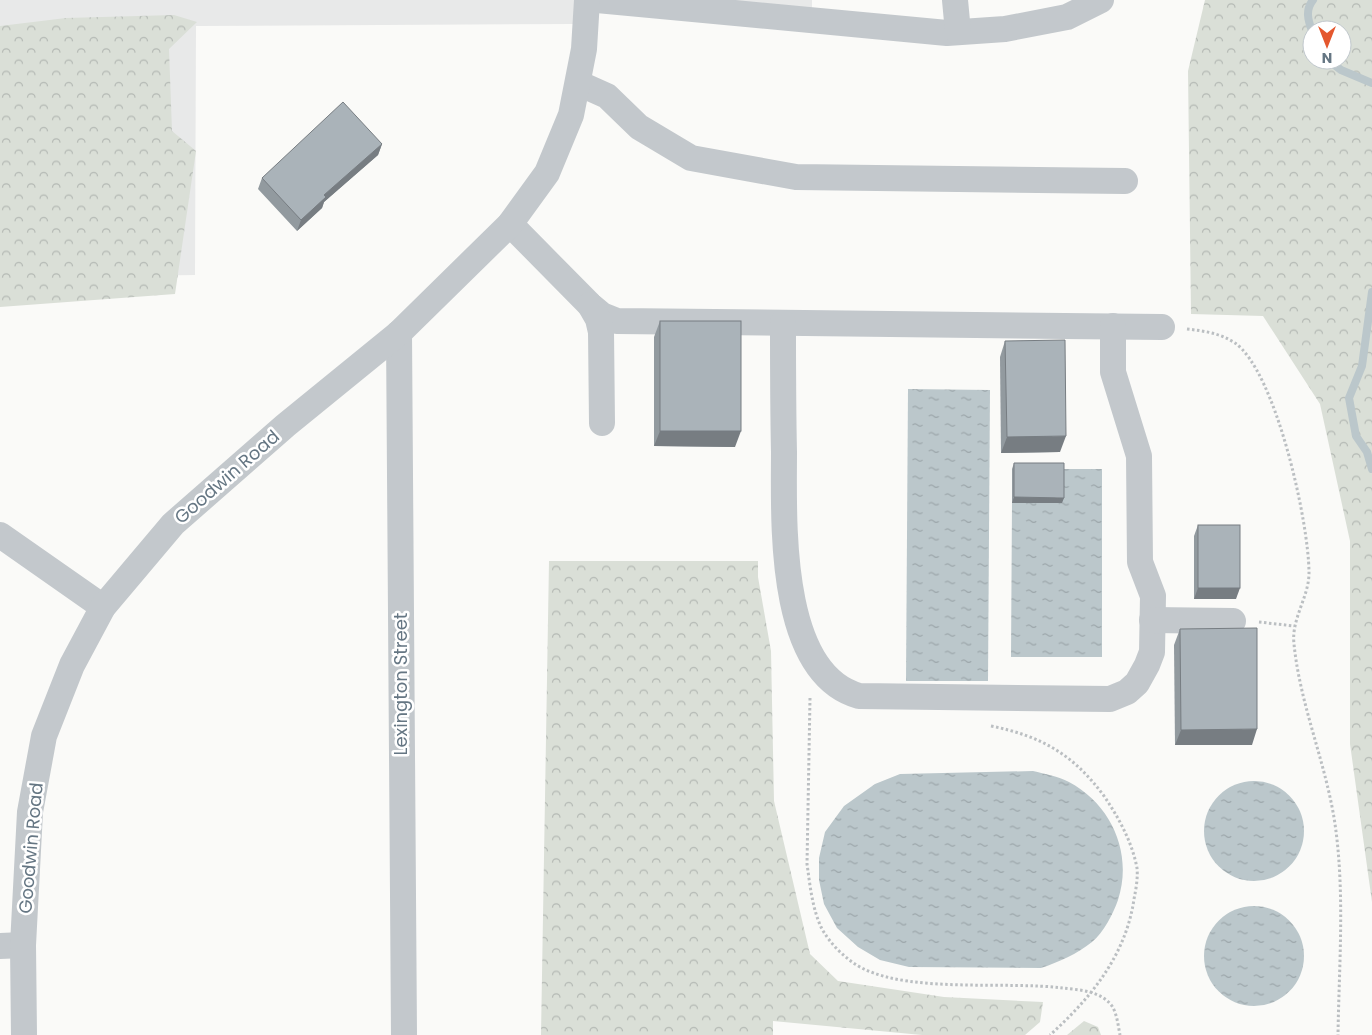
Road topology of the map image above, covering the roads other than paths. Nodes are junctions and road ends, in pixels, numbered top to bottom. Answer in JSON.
{"nodes":[{"id":1,"x":588,"y":0,"type":"edge"},
{"id":2,"x":597,"y":0,"type":"edge"},
{"id":3,"x":955,"y":0,"type":"edge"},
{"id":4,"x":1100,"y":0,"type":"edge"},
{"id":5,"x":958,"y":32,"type":"junction"},
{"id":6,"x":578,"y":83,"type":"junction"},
{"id":7,"x":1125,"y":181,"type":"dead end"},
{"id":8,"x":510,"y":224,"type":"junction"},
{"id":9,"x":590,"y":305,"type":"junction"},
{"id":10,"x":783,"y":323,"type":"junction"},
{"id":11,"x":1113,"y":326,"type":"junction"},
{"id":12,"x":1162,"y":327,"type":"road end"},
{"id":13,"x":399,"y":333,"type":"junction"},
{"id":14,"x":602,"y":422,"type":"dead end"},
{"id":15,"x":0,"y":535,"type":"edge"},
{"id":16,"x":103,"y":606,"type":"junction"},
{"id":17,"x":1152,"y":620,"type":"junction"},
{"id":18,"x":1233,"y":621,"type":"road end"},
{"id":19,"x":12,"y":945,"type":"edge"},
{"id":20,"x":24,"y":1035,"type":"edge"},
{"id":21,"x":404,"y":1035,"type":"edge"}],
"edges":[{"from":1,"to":6,"type":"street","name":"Goodwin Road"},
{"from":2,"to":5,"type":"street"},
{"from":3,"to":5,"type":"street"},
{"from":4,"to":5,"type":"street"},
{"from":6,"to":7,"type":"street"},
{"from":6,"to":8,"type":"street","name":"Goodwin Road"},
{"from":8,"to":9,"type":"street"},
{"from":8,"to":13,"type":"street","name":"Goodwin Road"},
{"from":9,"to":10,"type":"street"},
{"from":9,"to":14,"type":"street"},
{"from":10,"to":11,"type":"street"},
{"from":10,"to":17,"type":"street"},
{"from":11,"to":12,"type":"street"},
{"from":11,"to":17,"type":"street"},
{"from":13,"to":16,"type":"street","name":"Goodwin Road"},
{"from":13,"to":21,"type":"street","name":"Lexington Street"},
{"from":15,"to":16,"type":"street"},
{"from":16,"to":19,"type":"street","name":"Goodwin Road"},
{"from":17,"to":18,"type":"street"},
{"from":19,"to":20,"type":"street","name":"Goodwin Road"}]}
